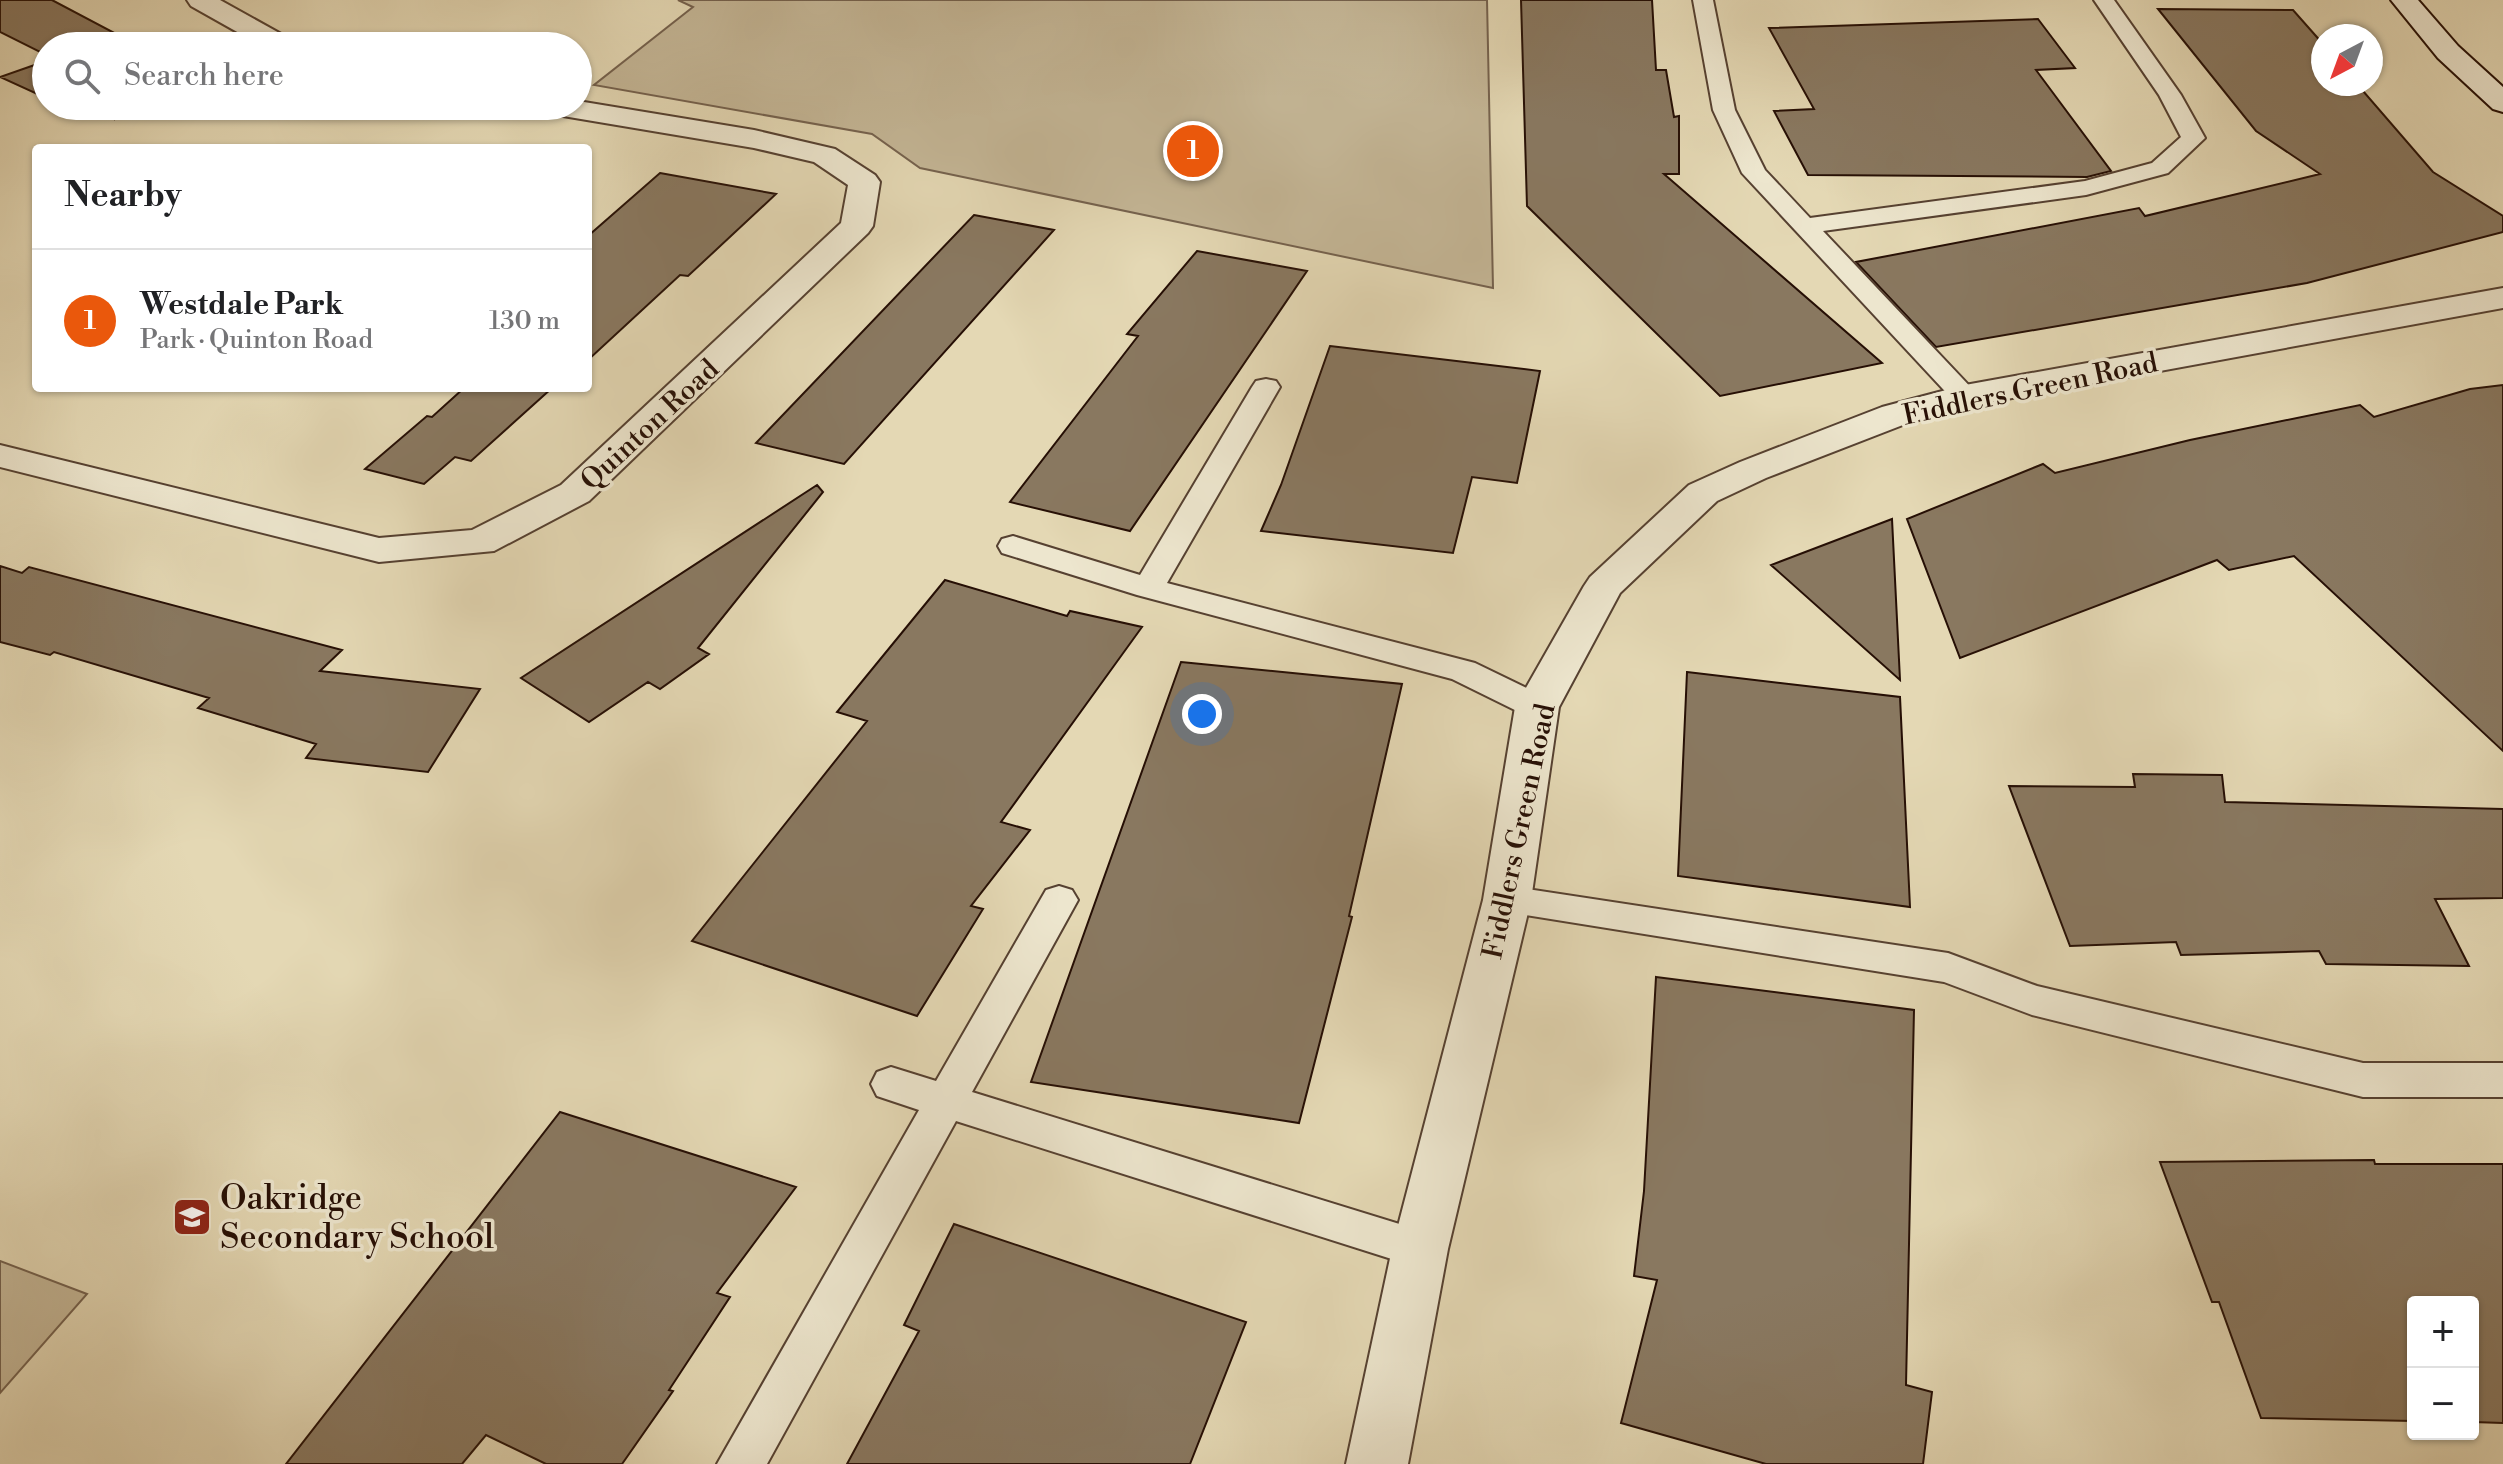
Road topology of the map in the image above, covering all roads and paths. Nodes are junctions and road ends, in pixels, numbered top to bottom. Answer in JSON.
{"nodes":[{"id":1,"x":200,"y":0,"type":"edge"},
{"id":2,"x":1703,"y":0,"type":"edge"},
{"id":3,"x":2104,"y":0,"type":"edge"},
{"id":4,"x":2404,"y":0,"type":"edge"},
{"id":5,"x":257,"y":32,"type":"edge"},
{"id":6,"x":2503,"y":103,"type":"edge"},
{"id":7,"x":592,"y":112,"type":"edge"},
{"id":8,"x":1804,"y":226,"type":"junction"},
{"id":9,"x":2503,"y":298,"type":"edge"},
{"id":10,"x":1266,"y":387,"type":"dead end"},
{"id":11,"x":1965,"y":396,"type":"junction"},
{"id":12,"x":0,"y":456,"type":"edge"},
{"id":13,"x":1013,"y":546,"type":"dead end"},
{"id":14,"x":1148,"y":588,"type":"junction"},
{"id":15,"x":1537,"y":707,"type":"junction"},
{"id":16,"x":1059,"y":900,"type":"dead end"},
{"id":17,"x":1507,"y":900,"type":"junction"},
{"id":18,"x":2503,"y":1080,"type":"edge"},
{"id":19,"x":891,"y":1084,"type":"dead end"},
{"id":20,"x":946,"y":1102,"type":"junction"},
{"id":21,"x":1420,"y":1249,"type":"junction"},
{"id":22,"x":741,"y":1464,"type":"edge"},
{"id":23,"x":1377,"y":1464,"type":"edge"}],
"edges":[{"from":1,"to":5,"type":"street"},
{"from":2,"to":8,"type":"lane"},
{"from":3,"to":8,"type":"lane"},
{"from":4,"to":6,"type":"street"},
{"from":7,"to":12,"type":"street","name":"Quinton Road"},
{"from":8,"to":11,"type":"lane"},
{"from":9,"to":11,"type":"street","name":"Fiddlers Green Road"},
{"from":10,"to":14,"type":"lane"},
{"from":11,"to":15,"type":"street","name":"Fiddlers Green Road"},
{"from":13,"to":14,"type":"lane"},
{"from":14,"to":15,"type":"lane"},
{"from":15,"to":17,"type":"street","name":"Fiddlers Green Road"},
{"from":16,"to":20,"type":"lane"},
{"from":17,"to":18,"type":"lane"},
{"from":17,"to":21,"type":"street","name":"Fiddlers Green Road"},
{"from":19,"to":20,"type":"lane"},
{"from":20,"to":21,"type":"lane"},
{"from":20,"to":22,"type":"lane"},
{"from":21,"to":23,"type":"street","name":"Fiddlers Green Road"}]}
